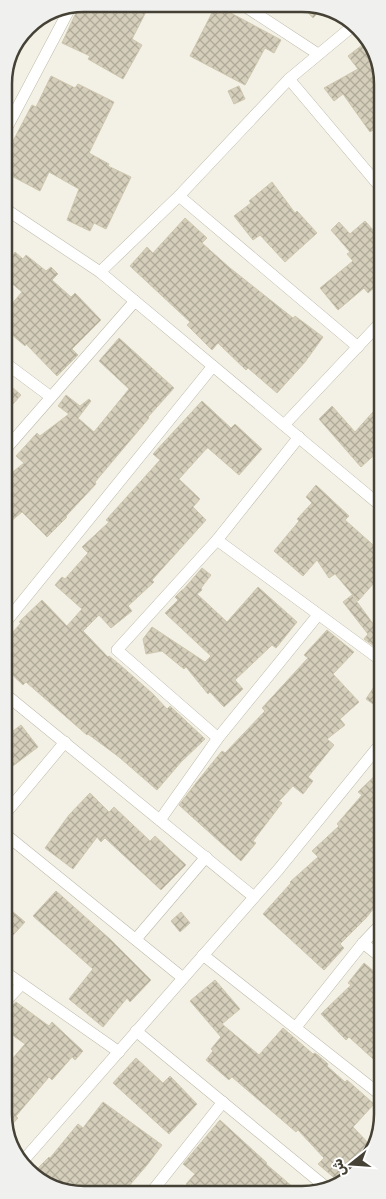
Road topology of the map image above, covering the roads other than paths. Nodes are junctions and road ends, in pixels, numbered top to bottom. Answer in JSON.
{"nodes":[{"id":1,"x":254,"y":12,"type":"edge"},
{"id":2,"x":66,"y":15,"type":"edge"},
{"id":3,"x":348,"y":30,"type":"edge"},
{"id":4,"x":318,"y":54,"type":"junction"},
{"id":5,"x":289,"y":79,"type":"junction"},
{"id":6,"x":13,"y":115,"type":"edge"},
{"id":7,"x":374,"y":180,"type":"edge"},
{"id":8,"x":179,"y":196,"type":"junction"},
{"id":9,"x":13,"y":214,"type":"edge"},
{"id":10,"x":100,"y":272,"type":"junction"},
{"id":11,"x":135,"y":301,"type":"junction"},
{"id":12,"x":374,"y":330,"type":"edge"},
{"id":13,"x":358,"y":347,"type":"junction"},
{"id":14,"x":213,"y":366,"type":"junction"},
{"id":15,"x":13,"y":368,"type":"edge"},
{"id":16,"x":51,"y":397,"type":"junction"},
{"id":17,"x":284,"y":425,"type":"junction"},
{"id":18,"x":299,"y":437,"type":"junction"},
{"id":19,"x":13,"y":441,"type":"edge"},
{"id":20,"x":374,"y":500,"type":"edge"},
{"id":21,"x":217,"y":540,"type":"junction"},
{"id":22,"x":12,"y":614,"type":"edge"},
{"id":23,"x":318,"y":615,"type":"junction"},
{"id":24,"x":373,"y":655,"type":"edge"},
{"id":25,"x":12,"y":700,"type":"edge"},
{"id":26,"x":218,"y":738,"type":"junction"},
{"id":27,"x":65,"y":742,"type":"junction"},
{"id":28,"x":373,"y":752,"type":"edge"},
{"id":29,"x":12,"y":805,"type":"edge"},
{"id":30,"x":160,"y":820,"type":"junction"},
{"id":31,"x":12,"y":840,"type":"edge"},
{"id":32,"x":206,"y":857,"type":"junction"},
{"id":33,"x":254,"y":897,"type":"junction"},
{"id":34,"x":373,"y":932,"type":"edge"},
{"id":35,"x":136,"y":939,"type":"junction"},
{"id":36,"x":363,"y":943,"type":"junction"},
{"id":37,"x":373,"y":951,"type":"edge"},
{"id":38,"x":203,"y":955,"type":"junction"},
{"id":39,"x":12,"y":977,"type":"edge"},
{"id":40,"x":183,"y":978,"type":"junction"},
{"id":41,"x":22,"y":984,"type":"junction"},
{"id":42,"x":12,"y":994,"type":"edge"},
{"id":43,"x":296,"y":1027,"type":"junction"},
{"id":44,"x":136,"y":1031,"type":"junction"},
{"id":45,"x":119,"y":1052,"type":"junction"},
{"id":46,"x":373,"y":1089,"type":"edge"},
{"id":47,"x":223,"y":1102,"type":"junction"},
{"id":48,"x":26,"y":1157,"type":"edge"},
{"id":49,"x":322,"y":1184,"type":"edge"},
{"id":50,"x":157,"y":1186,"type":"edge"}],
"edges":[{"from":1,"to":4,"type":"street"},
{"from":2,"to":6,"type":"street"},
{"from":3,"to":4,"type":"street"},
{"from":4,"to":5,"type":"street"},
{"from":5,"to":7,"type":"street"},
{"from":5,"to":8,"type":"street"},
{"from":8,"to":10,"type":"street"},
{"from":8,"to":13,"type":"street"},
{"from":9,"to":10,"type":"street"},
{"from":10,"to":11,"type":"street"},
{"from":11,"to":14,"type":"street"},
{"from":11,"to":16,"type":"street"},
{"from":12,"to":13,"type":"street"},
{"from":13,"to":17,"type":"street"},
{"from":14,"to":17,"type":"street"},
{"from":14,"to":22,"type":"street"},
{"from":15,"to":16,"type":"street"},
{"from":16,"to":19,"type":"street"},
{"from":17,"to":18,"type":"street"},
{"from":18,"to":20,"type":"street"},
{"from":18,"to":21,"type":"street"},
{"from":21,"to":23,"type":"street"},
{"from":21,"to":26,"type":"street"},
{"from":23,"to":24,"type":"street"},
{"from":23,"to":26,"type":"street"},
{"from":25,"to":27,"type":"street"},
{"from":26,"to":30,"type":"street"},
{"from":27,"to":29,"type":"street"},
{"from":27,"to":30,"type":"street"},
{"from":28,"to":33,"type":"street"},
{"from":30,"to":32,"type":"street"},
{"from":31,"to":35,"type":"street"},
{"from":32,"to":33,"type":"street"},
{"from":32,"to":35,"type":"street"},
{"from":33,"to":38,"type":"street"},
{"from":34,"to":36,"type":"street"},
{"from":35,"to":40,"type":"street"},
{"from":36,"to":37,"type":"street"},
{"from":36,"to":43,"type":"street"},
{"from":38,"to":40,"type":"street"},
{"from":38,"to":43,"type":"street"},
{"from":39,"to":41,"type":"street"},
{"from":40,"to":44,"type":"street"},
{"from":41,"to":42,"type":"street"},
{"from":41,"to":45,"type":"street"},
{"from":43,"to":46,"type":"street"},
{"from":44,"to":45,"type":"street"},
{"from":44,"to":47,"type":"street"},
{"from":45,"to":48,"type":"street"},
{"from":47,"to":49,"type":"street"},
{"from":47,"to":50,"type":"street"}]}
